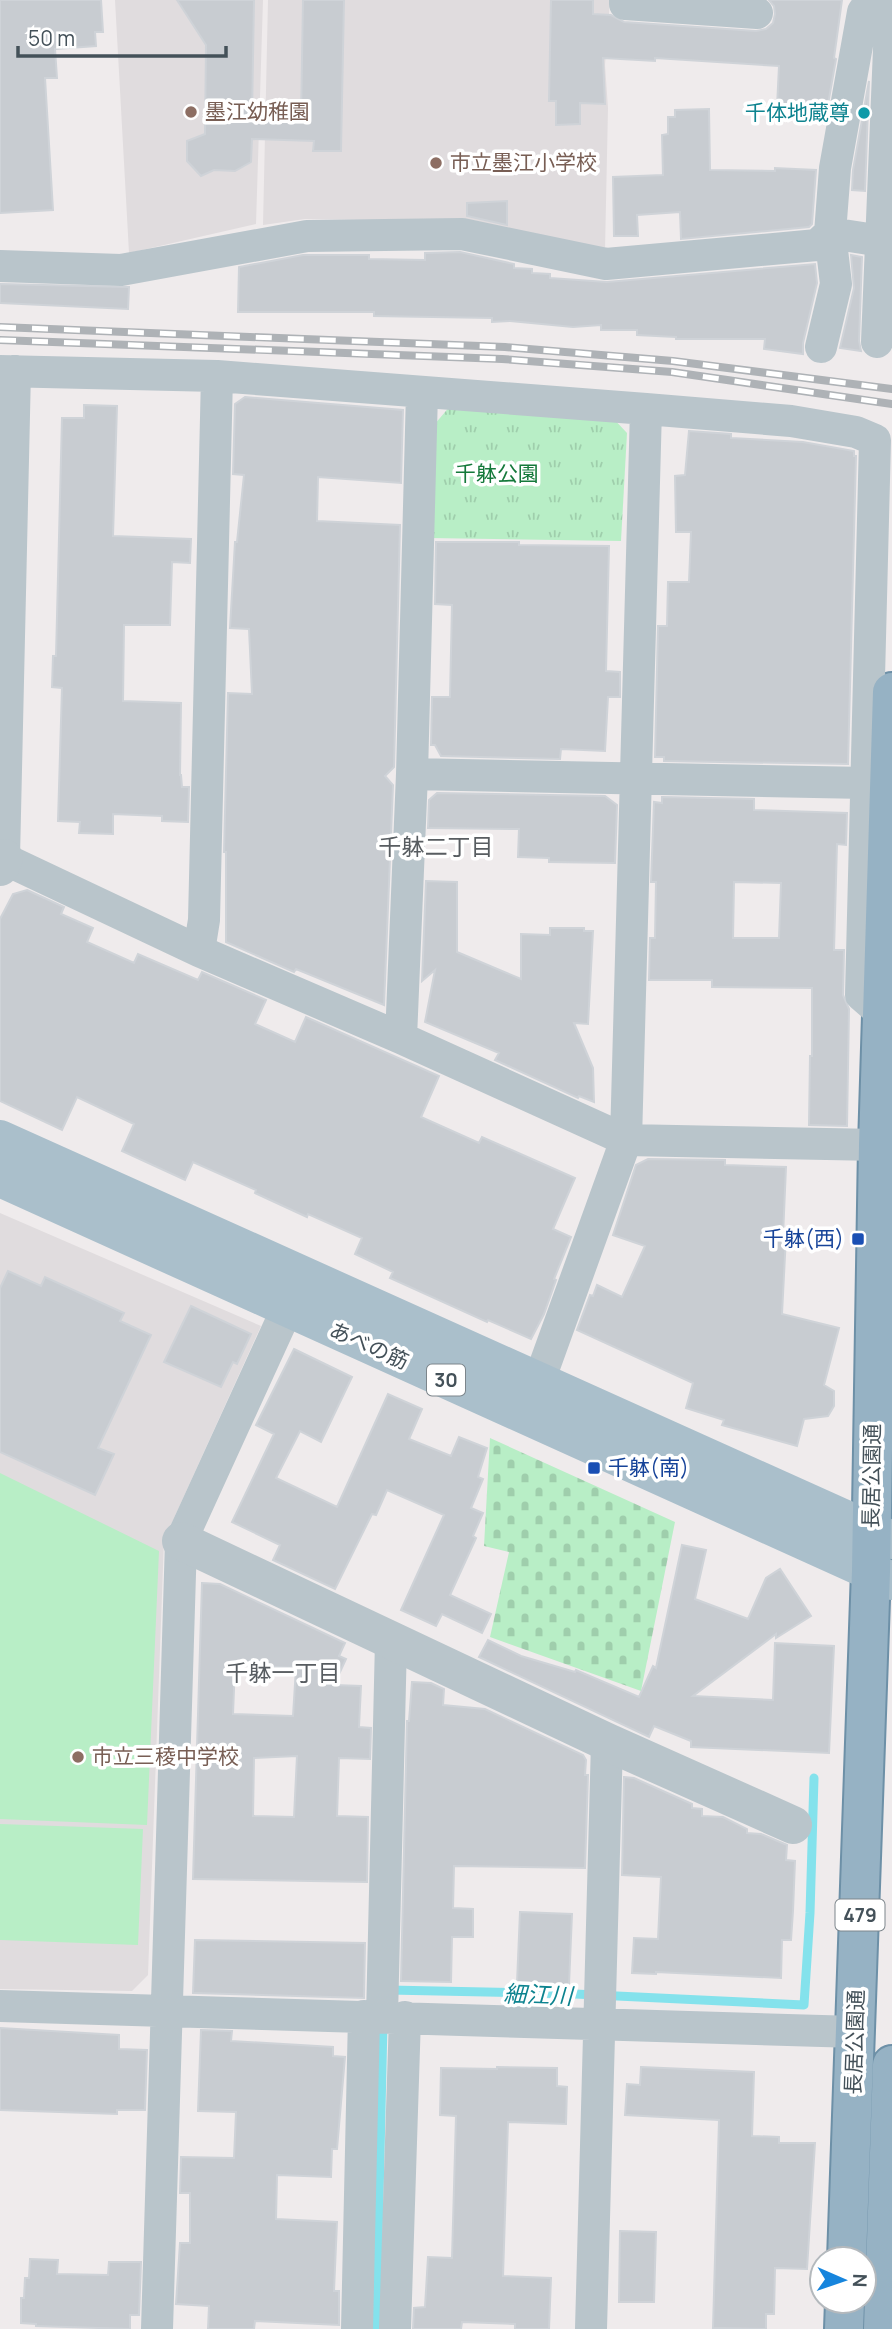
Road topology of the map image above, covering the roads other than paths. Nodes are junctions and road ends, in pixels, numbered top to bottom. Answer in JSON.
{"nodes":[{"id":1,"x":625,"y":0,"type":"edge"},
{"id":2,"x":871,"y":0,"type":"edge"},
{"id":3,"x":891,"y":0,"type":"edge"},
{"id":4,"x":757,"y":13,"type":"dead end"},
{"id":5,"x":830,"y":233,"type":"junction"},
{"id":6,"x":882,"y":241,"type":"junction"},
{"id":7,"x":0,"y":267,"type":"edge"},
{"id":8,"x":877,"y":342,"type":"dead end"},
{"id":9,"x":821,"y":346,"type":"dead end"},
{"id":10,"x":8,"y":371,"type":"edge"},
{"id":11,"x":216,"y":376,"type":"junction"},
{"id":12,"x":422,"y":393,"type":"junction"},
{"id":13,"x":646,"y":409,"type":"junction"},
{"id":14,"x":892,"y":692,"type":"edge"},
{"id":15,"x":412,"y":774,"type":"junction"},
{"id":16,"x":635,"y":778,"type":"junction"},
{"id":17,"x":866,"y":783,"type":"junction"},
{"id":18,"x":1,"y":861,"type":"edge"},
{"id":19,"x":199,"y":951,"type":"junction"},
{"id":20,"x":883,"y":1014,"type":"junction"},
{"id":21,"x":401,"y":1038,"type":"junction"},
{"id":22,"x":0,"y":1139,"type":"edge"},
{"id":23,"x":626,"y":1140,"type":"junction"},
{"id":24,"x":878,"y":1145,"type":"junction"},
{"id":25,"x":0,"y":1178,"type":"edge"},
{"id":26,"x":287,"y":1309,"type":"junction"},
{"id":27,"x":540,"y":1381,"type":"junction"},
{"id":28,"x":881,"y":1535,"type":"edge"},
{"id":29,"x":181,"y":1541,"type":"junction"},
{"id":30,"x":882,"y":1576,"type":"edge"},
{"id":31,"x":391,"y":1642,"type":"junction"},
{"id":32,"x":607,"y":1742,"type":"junction"},
{"id":33,"x":793,"y":1825,"type":"dead end"},
{"id":34,"x":0,"y":2006,"type":"edge"},
{"id":35,"x":167,"y":2011,"type":"junction"},
{"id":36,"x":383,"y":2017,"type":"junction"},
{"id":37,"x":599,"y":2023,"type":"junction"},
{"id":38,"x":856,"y":2032,"type":"junction"},
{"id":39,"x":892,"y":2065,"type":"edge"},
{"id":40,"x":848,"y":2245,"type":"edge"},
{"id":41,"x":157,"y":2329,"type":"edge"},
{"id":42,"x":358,"y":2329,"type":"edge"},
{"id":43,"x":395,"y":2329,"type":"edge"},
{"id":44,"x":591,"y":2329,"type":"edge"},
{"id":45,"x":883,"y":2329,"type":"edge"}],
"edges":[{"from":1,"to":4,"type":"street"},
{"from":2,"to":5,"type":"street"},
{"from":3,"to":6,"type":"street"},
{"from":5,"to":6,"type":"street"},
{"from":5,"to":7,"type":"street"},
{"from":5,"to":9,"type":"street"},
{"from":6,"to":8,"type":"street"},
{"from":10,"to":11,"type":"street"},
{"from":10,"to":18,"type":"street"},
{"from":11,"to":12,"type":"street"},
{"from":11,"to":19,"type":"street"},
{"from":12,"to":13,"type":"street"},
{"from":12,"to":15,"type":"street"},
{"from":13,"to":16,"type":"street"},
{"from":13,"to":17,"type":"street"},
{"from":14,"to":20,"type":"highway","name":"長居公園通","number":"479"},
{"from":15,"to":16,"type":"street"},
{"from":15,"to":21,"type":"street"},
{"from":16,"to":17,"type":"street"},
{"from":16,"to":23,"type":"street"},
{"from":17,"to":20,"type":"street"},
{"from":18,"to":19,"type":"street"},
{"from":19,"to":21,"type":"street"},
{"from":20,"to":24,"type":"highway","name":"長居公園通","number":"479"},
{"from":21,"to":23,"type":"street"},
{"from":22,"to":27,"type":"main road","name":"あべの筋","number":"30"},
{"from":23,"to":24,"type":"street"},
{"from":23,"to":27,"type":"street"},
{"from":24,"to":28,"type":"highway","name":"長居公園通","number":"479"},
{"from":25,"to":26,"type":"main road","name":"あべの筋","number":"30"},
{"from":26,"to":29,"type":"street"},
{"from":26,"to":30,"type":"main road","name":"あべの筋","number":"30"},
{"from":27,"to":28,"type":"main road","name":"あべの筋","number":"30"},
{"from":28,"to":30,"type":"highway","name":"長居公園通","number":"479"},
{"from":29,"to":31,"type":"street"},
{"from":29,"to":35,"type":"street"},
{"from":30,"to":38,"type":"highway","name":"長居公園通","number":"479"},
{"from":31,"to":32,"type":"street"},
{"from":31,"to":36,"type":"street"},
{"from":32,"to":33,"type":"street"},
{"from":32,"to":37,"type":"street"},
{"from":34,"to":35,"type":"street"},
{"from":35,"to":36,"type":"street"},
{"from":35,"to":41,"type":"street"},
{"from":36,"to":37,"type":"street"},
{"from":36,"to":42,"type":"street"},
{"from":36,"to":43,"type":"street"},
{"from":37,"to":38,"type":"street"},
{"from":37,"to":44,"type":"street"},
{"from":38,"to":40,"type":"highway","name":"長居公園通","number":"479"},
{"from":39,"to":45,"type":"highway","name":"長居公園通"}]}
